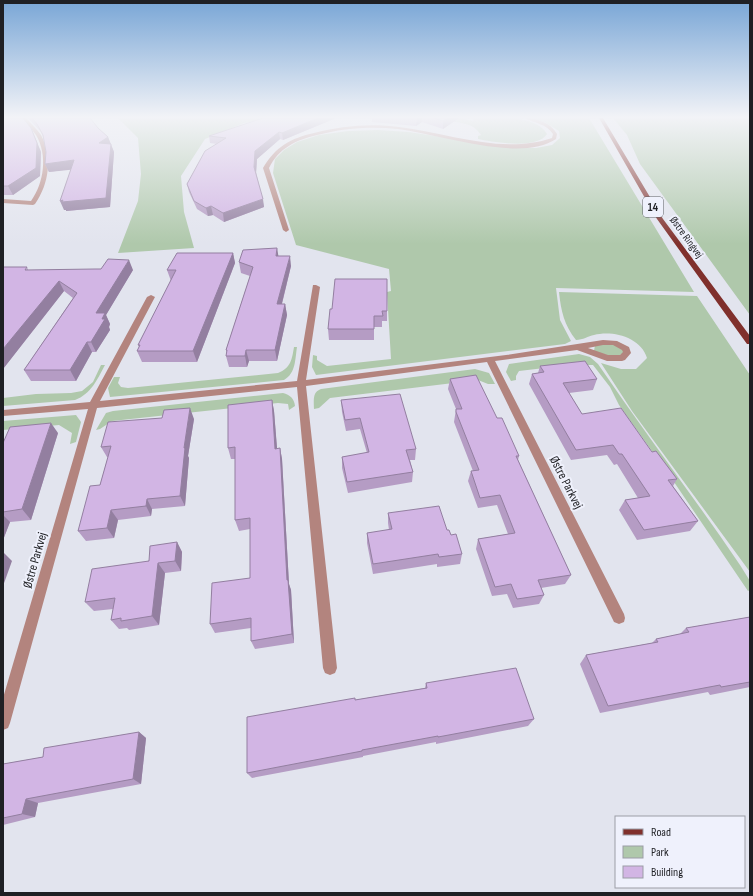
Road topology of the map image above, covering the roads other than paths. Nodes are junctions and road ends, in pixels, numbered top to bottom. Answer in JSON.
{"nodes":[{"id":1,"x":44,"y":160,"type":"edge"},
{"id":2,"x":269,"y":160,"type":"edge"},
{"id":3,"x":626,"y":160,"type":"edge"},
{"id":4,"x":3,"y":201,"type":"edge"},
{"id":5,"x":286,"y":230,"type":"dead end"},
{"id":6,"x":316,"y":288,"type":"dead end"},
{"id":7,"x":151,"y":297,"type":"dead end"},
{"id":8,"x":750,"y":342,"type":"edge"},
{"id":9,"x":578,"y":347,"type":"junction"},
{"id":10,"x":490,"y":360,"type":"junction"},
{"id":11,"x":301,"y":384,"type":"junction"},
{"id":12,"x":93,"y":406,"type":"junction"},
{"id":13,"x":3,"y":413,"type":"edge"},
{"id":14,"x":619,"y":618,"type":"dead end"},
{"id":15,"x":330,"y":668,"type":"dead end"},
{"id":16,"x":3,"y":723,"type":"edge"}],
"edges":[{"from":1,"to":4,"type":"street"},
{"from":2,"to":5,"type":"street"},
{"from":3,"to":8,"type":"main road","name":"Østre Ringvej","number":"14"},
{"from":6,"to":11,"type":"street"},
{"from":7,"to":12,"type":"street","name":"Østre Parkvej"},
{"from":9,"to":9,"type":"street"},
{"from":9,"to":10,"type":"street"},
{"from":10,"to":11,"type":"street"},
{"from":10,"to":14,"type":"street","name":"Østre Parkvej"},
{"from":11,"to":12,"type":"street"},
{"from":11,"to":15,"type":"street"},
{"from":12,"to":13,"type":"street"},
{"from":12,"to":16,"type":"street","name":"Østre Parkvej"}]}
